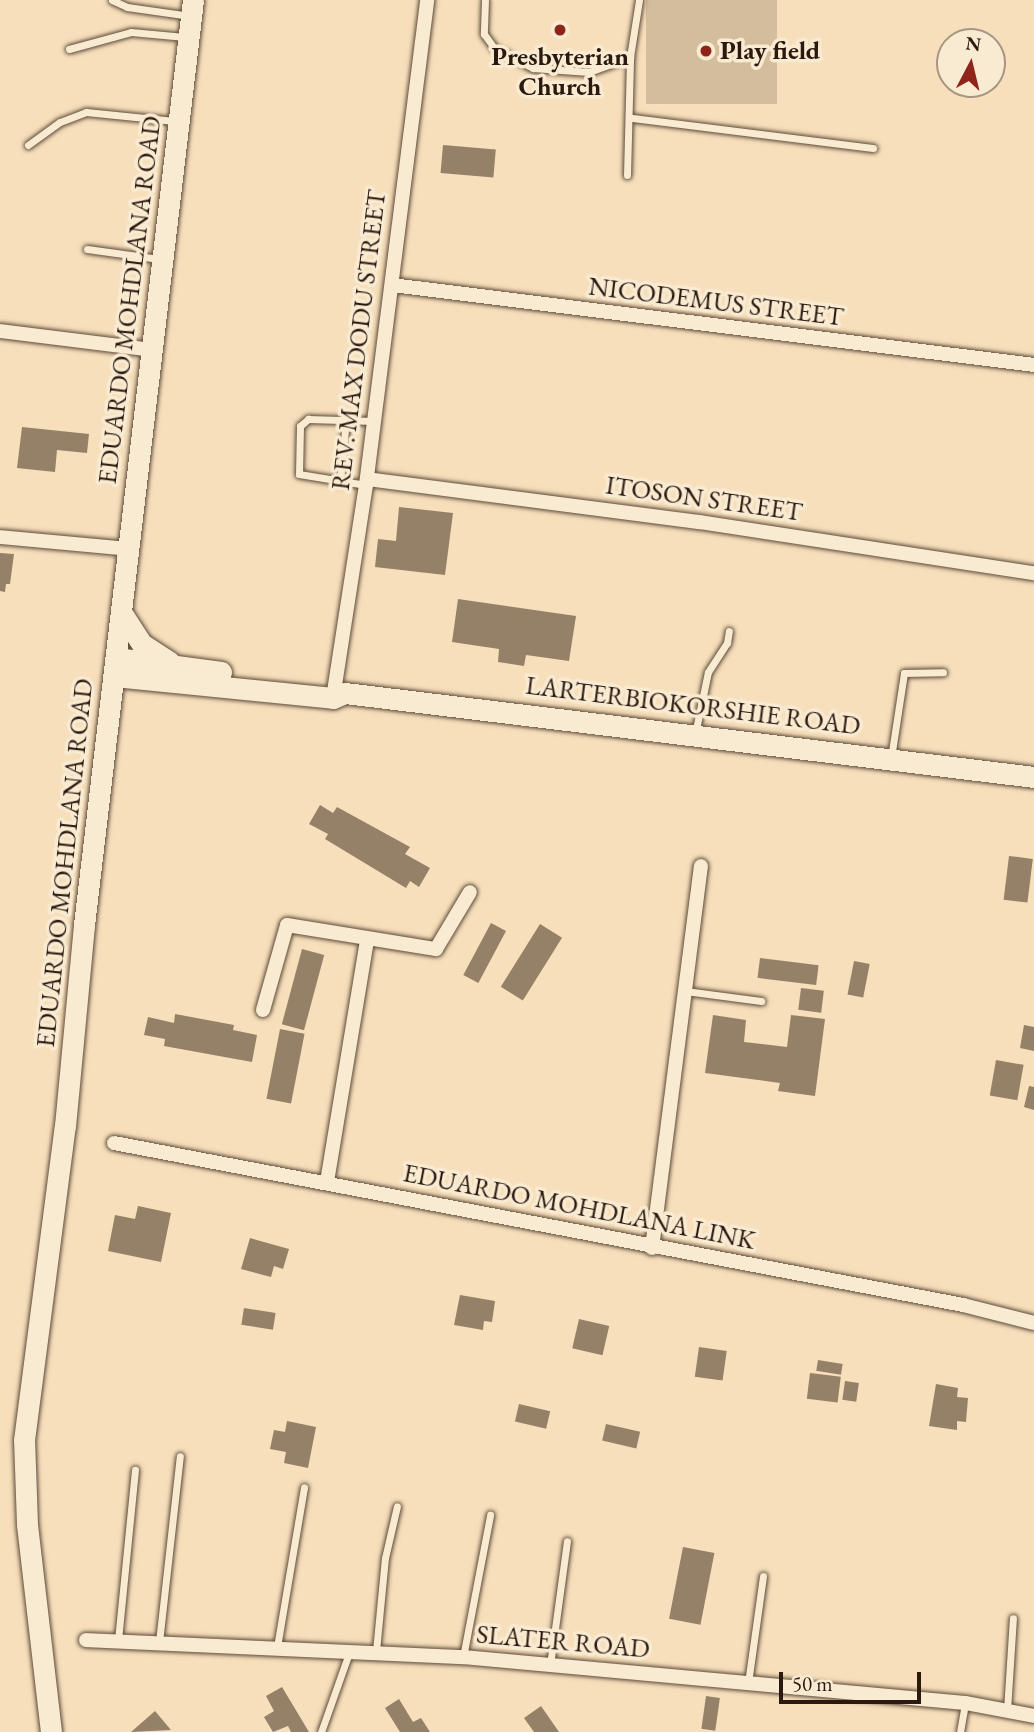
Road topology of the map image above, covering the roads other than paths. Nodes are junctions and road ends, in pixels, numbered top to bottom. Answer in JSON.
{"nodes":[{"id":1,"x":112,"y":0,"type":"edge"},
{"id":2,"x":427,"y":0,"type":"edge"},
{"id":3,"x":485,"y":0,"type":"edge"},
{"id":4,"x":639,"y":0,"type":"edge"},
{"id":5,"x":190,"y":18,"type":"edge"},
{"id":6,"x":69,"y":49,"type":"dead end"},
{"id":7,"x":630,"y":57,"type":"junction"},
{"id":8,"x":632,"y":118,"type":"junction"},
{"id":9,"x":179,"y":121,"type":"junction"},
{"id":10,"x":28,"y":145,"type":"dead end"},
{"id":11,"x":873,"y":148,"type":"dead end"},
{"id":12,"x":627,"y":175,"type":"dead end"},
{"id":13,"x":87,"y":248,"type":"dead end"},
{"id":14,"x":163,"y":260,"type":"junction"},
{"id":15,"x":392,"y":285,"type":"junction"},
{"id":16,"x":0,"y":331,"type":"edge"},
{"id":17,"x":153,"y":350,"type":"junction"},
{"id":18,"x":1034,"y":365,"type":"edge"},
{"id":19,"x":346,"y":420,"type":"junction"},
{"id":20,"x":374,"y":421,"type":"junction"},
{"id":21,"x":340,"y":482,"type":"junction"},
{"id":22,"x":366,"y":482,"type":"junction"},
{"id":23,"x":0,"y":537,"type":"edge"},
{"id":24,"x":129,"y":549,"type":"junction"},
{"id":25,"x":1034,"y":573,"type":"edge"},
{"id":26,"x":121,"y":612,"type":"junction"},
{"id":27,"x":729,"y":631,"type":"dead end"},
{"id":28,"x":178,"y":666,"type":"junction"},
{"id":29,"x":115,"y":667,"type":"junction"},
{"id":30,"x":943,"y":672,"type":"dead end"},
{"id":31,"x":154,"y":680,"type":"junction"},
{"id":32,"x":338,"y":692,"type":"junction"},
{"id":33,"x":111,"y":704,"type":"junction"},
{"id":34,"x":695,"y":734,"type":"junction"},
{"id":35,"x":891,"y":759,"type":"junction"},
{"id":36,"x":1034,"y":777,"type":"edge"},
{"id":37,"x":702,"y":866,"type":"dead end"},
{"id":38,"x":470,"y":891,"type":"dead end"},
{"id":39,"x":367,"y":940,"type":"junction"},
{"id":40,"x":685,"y":991,"type":"junction"},
{"id":41,"x":761,"y":1001,"type":"dead end"},
{"id":42,"x":262,"y":1010,"type":"dead end"},
{"id":43,"x":114,"y":1143,"type":"dead end"},
{"id":44,"x":327,"y":1182,"type":"junction"},
{"id":45,"x":652,"y":1248,"type":"junction"},
{"id":46,"x":1034,"y":1323,"type":"edge"},
{"id":47,"x":180,"y":1456,"type":"dead end"},
{"id":48,"x":135,"y":1470,"type":"dead end"},
{"id":49,"x":304,"y":1487,"type":"dead end"},
{"id":50,"x":397,"y":1506,"type":"dead end"},
{"id":51,"x":490,"y":1515,"type":"dead end"},
{"id":52,"x":566,"y":1541,"type":"dead end"},
{"id":53,"x":763,"y":1576,"type":"dead end"},
{"id":54,"x":1013,"y":1618,"type":"dead end"},
{"id":55,"x":86,"y":1640,"type":"dead end"},
{"id":56,"x":118,"y":1640,"type":"junction"},
{"id":57,"x":159,"y":1642,"type":"junction"},
{"id":58,"x":277,"y":1647,"type":"junction"},
{"id":59,"x":350,"y":1650,"type":"junction"},
{"id":60,"x":376,"y":1651,"type":"junction"},
{"id":61,"x":463,"y":1657,"type":"junction"},
{"id":62,"x":550,"y":1665,"type":"junction"},
{"id":63,"x":748,"y":1683,"type":"junction"},
{"id":64,"x":965,"y":1703,"type":"junction"},
{"id":65,"x":1007,"y":1710,"type":"junction"},
{"id":66,"x":1034,"y":1716,"type":"edge"},
{"id":67,"x":51,"y":1732,"type":"edge"},
{"id":68,"x":321,"y":1732,"type":"edge"},
{"id":69,"x":960,"y":1732,"type":"edge"}],
"edges":[{"from":1,"to":5,"type":"lane"},
{"from":2,"to":15,"type":"street","name":"REV. MAX DODU STREET"},
{"from":3,"to":7,"type":"lane"},
{"from":4,"to":7,"type":"lane"},
{"from":5,"to":6,"type":"lane"},
{"from":5,"to":9,"type":"main road","name":"EDUARDO MOHDLANA ROAD"},
{"from":7,"to":8,"type":"lane"},
{"from":8,"to":11,"type":"lane"},
{"from":8,"to":12,"type":"lane"},
{"from":9,"to":10,"type":"lane"},
{"from":9,"to":14,"type":"main road","name":"EDUARDO MOHDLANA ROAD"},
{"from":13,"to":14,"type":"lane"},
{"from":14,"to":17,"type":"main road","name":"EDUARDO MOHDLANA ROAD"},
{"from":15,"to":18,"type":"street","name":"NICODEMUS STREET"},
{"from":15,"to":20,"type":"street","name":"REV. MAX DODU STREET"},
{"from":16,"to":17,"type":"street"},
{"from":17,"to":24,"type":"main road","name":"EDUARDO MOHDLANA ROAD"},
{"from":19,"to":20,"type":"lane"},
{"from":19,"to":21,"type":"lane"},
{"from":19,"to":21,"type":"lane"},
{"from":20,"to":22,"type":"street","name":"REV. MAX DODU STREET"},
{"from":21,"to":22,"type":"lane"},
{"from":22,"to":25,"type":"street","name":"ITOSON STREET"},
{"from":22,"to":32,"type":"street","name":"REV. MAX DODU STREET"},
{"from":23,"to":24,"type":"street"},
{"from":24,"to":26,"type":"main road","name":"EDUARDO MOHDLANA ROAD"},
{"from":26,"to":28,"type":"main road"},
{"from":26,"to":29,"type":"main road","name":"EDUARDO MOHDLANA ROAD"},
{"from":27,"to":34,"type":"lane"},
{"from":28,"to":29,"type":"main road","name":"LARTERBIOKORSHIE ROAD"},
{"from":28,"to":32,"type":"main road","name":"LARTERBIOKORSHIE ROAD"},
{"from":29,"to":31,"type":"main road","name":"LARTERBIOKORSHIE ROAD"},
{"from":29,"to":33,"type":"main road","name":"EDUARDO MOHDLANA ROAD"},
{"from":30,"to":35,"type":"lane"},
{"from":31,"to":32,"type":"main road","name":"LARTERBIOKORSHIE ROAD"},
{"from":31,"to":33,"type":"main road"},
{"from":32,"to":34,"type":"main road","name":"LARTERBIOKORSHIE ROAD"},
{"from":33,"to":67,"type":"main road","name":"EDUARDO MOHDLANA ROAD"},
{"from":34,"to":35,"type":"main road","name":"LARTERBIOKORSHIE ROAD"},
{"from":35,"to":36,"type":"main road","name":"LARTERBIOKORSHIE ROAD"},
{"from":37,"to":40,"type":"street"},
{"from":38,"to":39,"type":"street"},
{"from":39,"to":42,"type":"street"},
{"from":39,"to":44,"type":"street"},
{"from":40,"to":41,"type":"lane"},
{"from":40,"to":45,"type":"street"},
{"from":43,"to":44,"type":"street","name":"EDUARDO MOHDLANA LINK"},
{"from":44,"to":45,"type":"street","name":"EDUARDO MOHDLANA LINK"},
{"from":45,"to":46,"type":"street","name":"EDUARDO MOHDLANA LINK"},
{"from":47,"to":57,"type":"lane"},
{"from":48,"to":56,"type":"lane"},
{"from":49,"to":58,"type":"lane"},
{"from":50,"to":60,"type":"lane"},
{"from":51,"to":61,"type":"lane"},
{"from":52,"to":62,"type":"lane"},
{"from":53,"to":63,"type":"lane"},
{"from":54,"to":65,"type":"lane"},
{"from":55,"to":56,"type":"street","name":"SLATER ROAD"},
{"from":56,"to":57,"type":"street","name":"SLATER ROAD"},
{"from":57,"to":58,"type":"street","name":"SLATER ROAD"},
{"from":58,"to":59,"type":"street","name":"SLATER ROAD"},
{"from":59,"to":60,"type":"street","name":"SLATER ROAD"},
{"from":59,"to":68,"type":"lane"},
{"from":60,"to":61,"type":"street","name":"SLATER ROAD"},
{"from":61,"to":62,"type":"street","name":"SLATER ROAD"},
{"from":62,"to":63,"type":"street","name":"SLATER ROAD"},
{"from":63,"to":64,"type":"street","name":"SLATER ROAD"},
{"from":64,"to":65,"type":"street","name":"SLATER ROAD"},
{"from":64,"to":69,"type":"lane"},
{"from":65,"to":66,"type":"street","name":"SLATER ROAD"}]}
